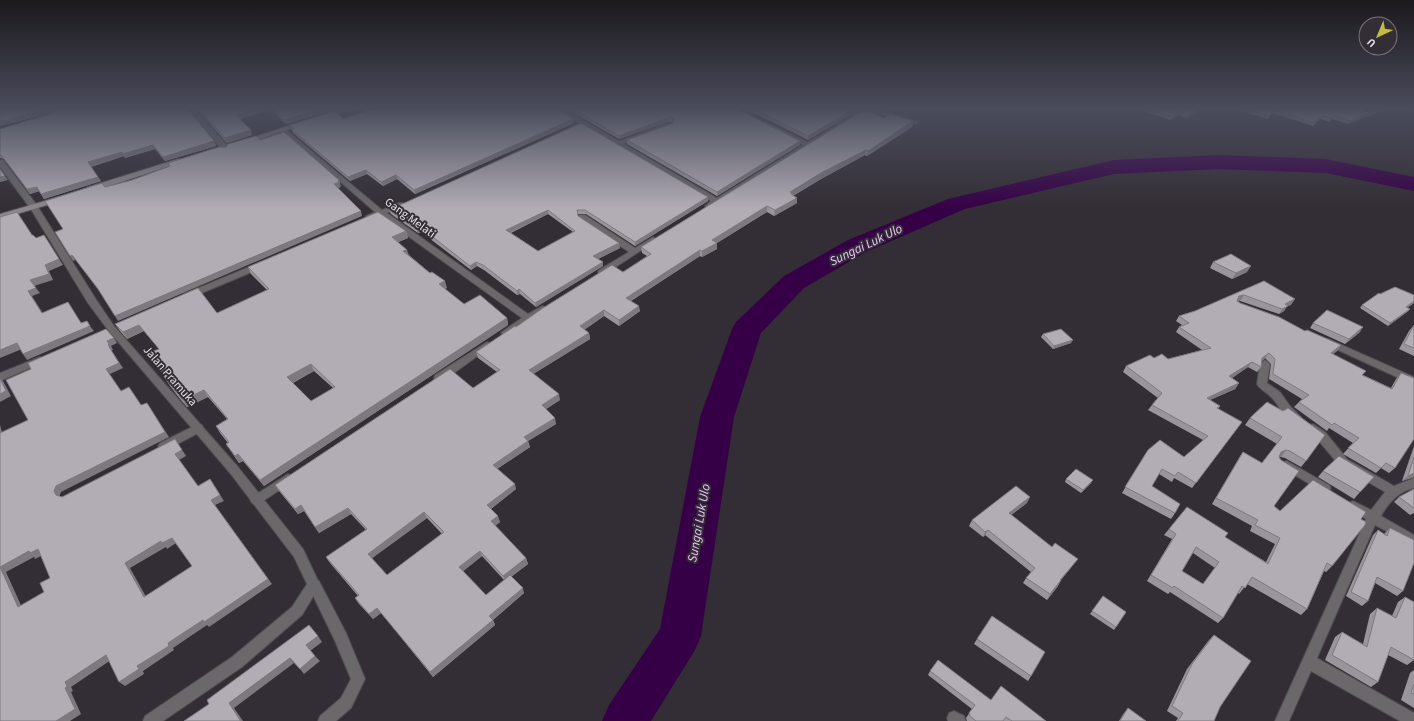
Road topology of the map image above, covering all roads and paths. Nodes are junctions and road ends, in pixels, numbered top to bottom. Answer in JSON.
{"nodes":[{"id":1,"x":223,"y":142,"type":"edge"},
{"id":2,"x":246,"y":142,"type":"edge"},
{"id":3,"x":298,"y":142,"type":"edge"},
{"id":4,"x":613,"y":142,"type":"edge"},
{"id":5,"x":624,"y":142,"type":"edge"},
{"id":6,"x":801,"y":142,"type":"edge"},
{"id":7,"x":814,"y":142,"type":"edge"},
{"id":8,"x":618,"y":144,"type":"junction"},
{"id":9,"x":808,"y":145,"type":"junction"},
{"id":10,"x":228,"y":147,"type":"joint"},
{"id":11,"x":188,"y":159,"type":"edge"},
{"id":12,"x":0,"y":162,"type":"edge"},
{"id":13,"x":85,"y":191,"type":"edge"},
{"id":14,"x":63,"y":197,"type":"edge"},
{"id":15,"x":410,"y":200,"type":"edge"},
{"id":16,"x":717,"y":201,"type":"junction"},
{"id":17,"x":34,"y":206,"type":"junction"},
{"id":18,"x":382,"y":213,"type":"junction"},
{"id":19,"x":698,"y":213,"type":"edge"},
{"id":20,"x":0,"y":217,"type":"edge"},
{"id":21,"x":582,"y":217,"type":"edge"},
{"id":22,"x":360,"y":223,"type":"edge"},
{"id":23,"x":660,"y":236,"type":"edge"},
{"id":24,"x":635,"y":252,"type":"junction"},
{"id":25,"x":272,"y":260,"type":"edge"},
{"id":26,"x":594,"y":277,"type":"edge"},
{"id":27,"x":177,"y":300,"type":"edge"},
{"id":28,"x":548,"y":306,"type":"edge"},
{"id":29,"x":528,"y":318,"type":"junction"},
{"id":30,"x":1322,"y":340,"type":"edge"},
{"id":31,"x":48,"y":356,"type":"edge"},
{"id":32,"x":1265,"y":364,"type":"edge"},
{"id":33,"x":0,"y":377,"type":"edge"},
{"id":34,"x":1414,"y":381,"type":"edge"},
{"id":35,"x":428,"y":385,"type":"edge"},
{"id":36,"x":198,"y":428,"type":"junction"},
{"id":37,"x":154,"y":451,"type":"edge"},
{"id":38,"x":1281,"y":462,"type":"edge"},
{"id":39,"x":296,"y":473,"type":"edge"},
{"id":40,"x":1414,"y":483,"type":"edge"},
{"id":41,"x":1393,"y":491,"type":"junction"},
{"id":42,"x":256,"y":500,"type":"junction"},
{"id":43,"x":1373,"y":519,"type":"junction"},
{"id":44,"x":1414,"y":541,"type":"edge"},
{"id":45,"x":314,"y":585,"type":"junction"},
{"id":46,"x":1308,"y":661,"type":"junction"},
{"id":47,"x":150,"y":721,"type":"edge"},
{"id":48,"x":325,"y":721,"type":"edge"},
{"id":49,"x":1282,"y":721,"type":"edge"},
{"id":50,"x":1414,"y":721,"type":"edge"}],
"edges":[{"from":1,"to":10,"type":"street"},
{"from":2,"to":10,"type":"main road"},
{"from":3,"to":18,"type":"street","name":"Gang Melati"},
{"from":4,"to":8,"type":"street"},
{"from":5,"to":8,"type":"street"},
{"from":6,"to":9,"type":"street"},
{"from":7,"to":9,"type":"street"},
{"from":8,"to":16,"type":"street"},
{"from":9,"to":16,"type":"street"},
{"from":11,"to":13,"type":"main road"},
{"from":12,"to":17,"type":"street","name":"Jalan Pramuka"},
{"from":14,"to":17,"type":"main road"},
{"from":15,"to":18,"type":"street"},
{"from":16,"to":19,"type":"street"},
{"from":17,"to":20,"type":"main road"},
{"from":17,"to":36,"type":"street","name":"Jalan Pramuka"},
{"from":18,"to":22,"type":"street"},
{"from":18,"to":29,"type":"street","name":"Gang Melati"},
{"from":21,"to":24,"type":"street"},
{"from":23,"to":24,"type":"street"},
{"from":24,"to":26,"type":"street"},
{"from":25,"to":27,"type":"street"},
{"from":28,"to":29,"type":"street"},
{"from":29,"to":35,"type":"street"},
{"from":30,"to":34,"type":"street"},
{"from":31,"to":33,"type":"street"},
{"from":32,"to":41,"type":"street"},
{"from":36,"to":37,"type":"street"},
{"from":36,"to":42,"type":"street","name":"Jalan Pramuka"},
{"from":38,"to":43,"type":"street"},
{"from":39,"to":42,"type":"street"},
{"from":40,"to":41,"type":"street"},
{"from":41,"to":43,"type":"street"},
{"from":42,"to":45,"type":"street","name":"Jalan Pramuka"},
{"from":43,"to":44,"type":"street"},
{"from":43,"to":46,"type":"street"},
{"from":45,"to":47,"type":"street"},
{"from":45,"to":48,"type":"street","name":"Jalan Pramuka"},
{"from":46,"to":49,"type":"street"},
{"from":46,"to":50,"type":"street"}]}
